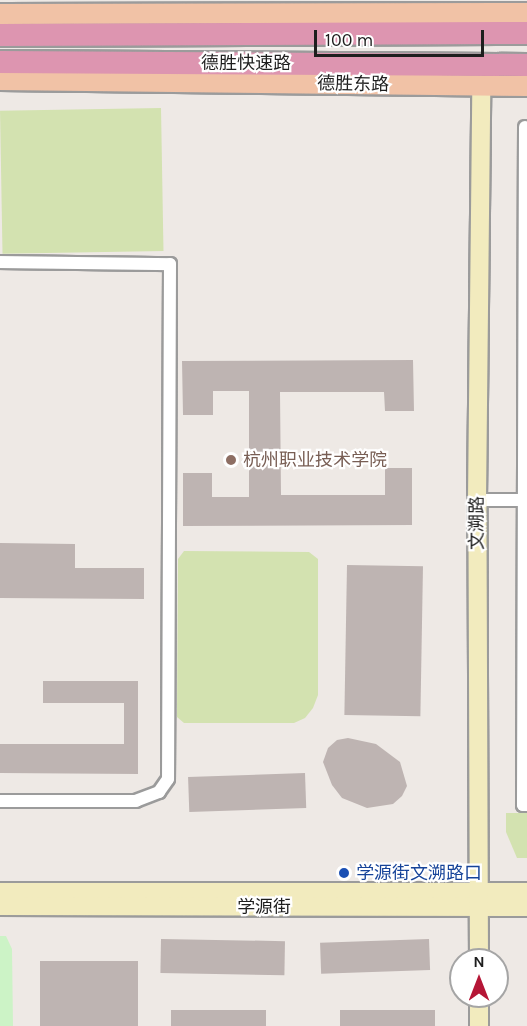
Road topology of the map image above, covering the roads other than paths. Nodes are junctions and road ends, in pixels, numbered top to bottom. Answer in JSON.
{"nodes":[{"id":1,"x":527,"y":13,"type":"edge"},
{"id":2,"x":0,"y":14,"type":"edge"},
{"id":3,"x":0,"y":25,"type":"edge"},
{"id":4,"x":527,"y":33,"type":"edge"},
{"id":5,"x":0,"y":35,"type":"edge"},
{"id":6,"x":58,"y":35,"type":"junction"},
{"id":7,"x":0,"y":62,"type":"edge"},
{"id":8,"x":527,"y":65,"type":"edge"},
{"id":9,"x":0,"y":80,"type":"edge"},
{"id":10,"x":481,"y":86,"type":"junction"},
{"id":11,"x":527,"y":86,"type":"edge"},
{"id":12,"x":525,"y":127,"type":"dead end"},
{"id":13,"x":526,"y":163,"type":"edge"},
{"id":14,"x":0,"y":262,"type":"edge"},
{"id":15,"x":477,"y":500,"type":"junction"},
{"id":16,"x":526,"y":500,"type":"edge"},
{"id":17,"x":0,"y":801,"type":"edge"},
{"id":18,"x":525,"y":805,"type":"edge"},
{"id":19,"x":0,"y":892,"type":"edge"},
{"id":20,"x":527,"y":892,"type":"edge"},
{"id":21,"x":479,"y":899,"type":"junction"},
{"id":22,"x":0,"y":906,"type":"edge"},
{"id":23,"x":527,"y":907,"type":"edge"},
{"id":24,"x":479,"y":948,"type":"edge"},
{"id":25,"x":479,"y":1008,"type":"edge"},
{"id":26,"x":479,"y":1026,"type":"edge"}],
"edges":[{"from":1,"to":2,"type":"main road"},
{"from":3,"to":6,"type":"main road"},
{"from":4,"to":6,"type":"highway","name":"德胜快速路"},
{"from":5,"to":6,"type":"highway","name":"德胜快速路"},
{"from":7,"to":8,"type":"highway","name":"德胜快速路"},
{"from":9,"to":10,"type":"main road","name":"德胜东路"},
{"from":10,"to":11,"type":"main road","name":"德胜东路"},
{"from":10,"to":15,"type":"main road","name":"文溯路"},
{"from":12,"to":13,"type":"street"},
{"from":13,"to":16,"type":"street"},
{"from":14,"to":17,"type":"street"},
{"from":15,"to":16,"type":"street"},
{"from":15,"to":21,"type":"main road","name":"文溯路"},
{"from":16,"to":18,"type":"street"},
{"from":19,"to":21,"type":"main road","name":"学源街"},
{"from":20,"to":21,"type":"main road","name":"学源街"},
{"from":21,"to":22,"type":"main road","name":"学源街"},
{"from":21,"to":23,"type":"main road","name":"学源街"},
{"from":21,"to":24,"type":"main road","name":"文溯路"},
{"from":25,"to":26,"type":"main road"}]}
